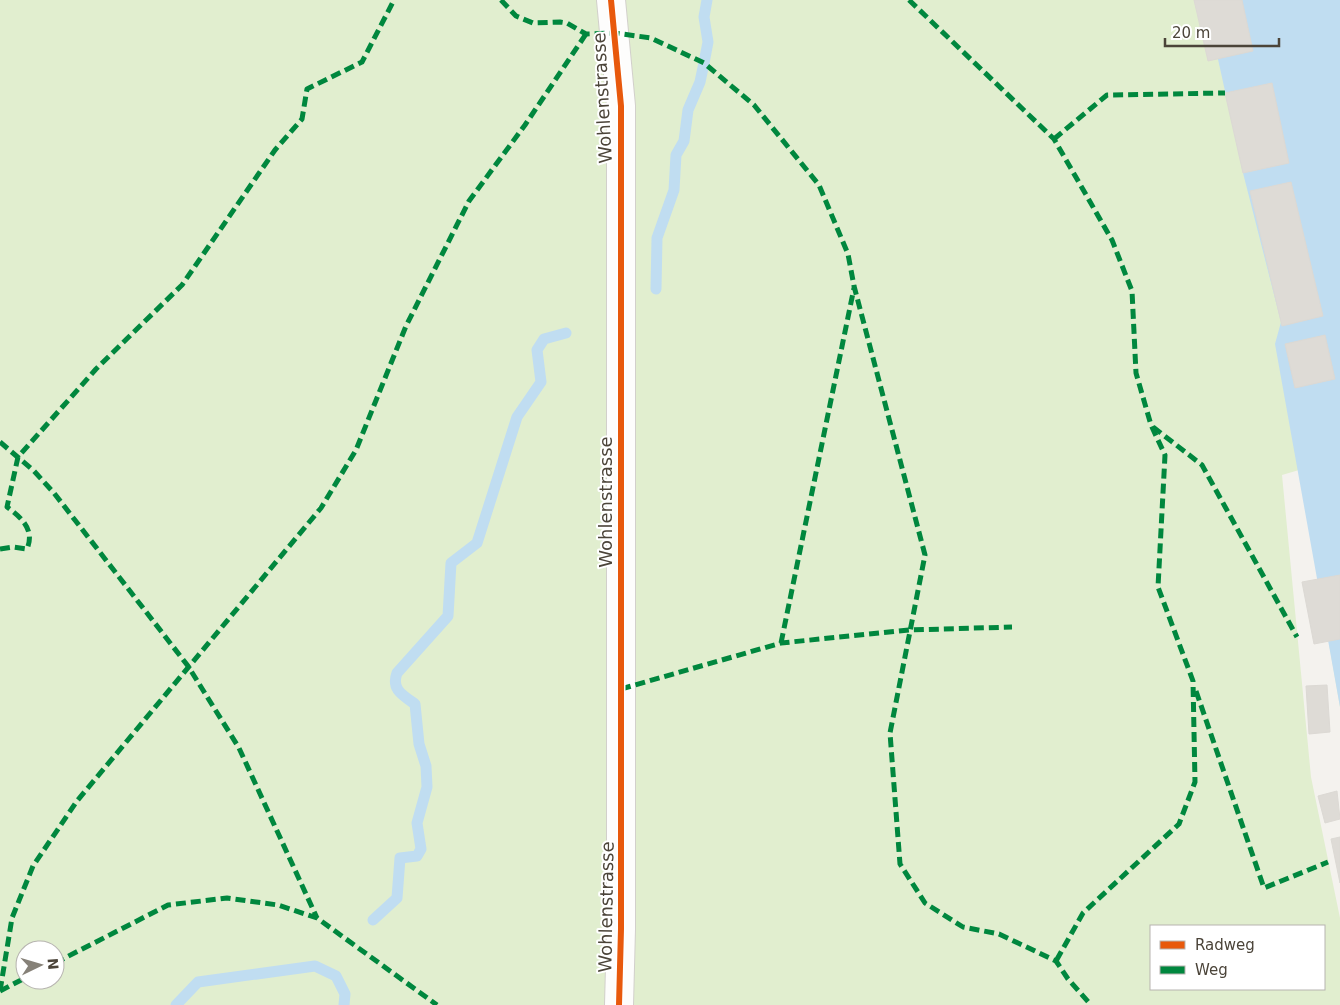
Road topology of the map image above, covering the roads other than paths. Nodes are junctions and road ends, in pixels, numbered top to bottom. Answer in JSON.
{"nodes":[{"id":1,"x":611,"y":0,"type":"edge"},
{"id":2,"x":619,"y":1005,"type":"edge"}],
"edges":[{"from":1,"to":2,"type":"street","name":"Wohlenstrasse"}]}
